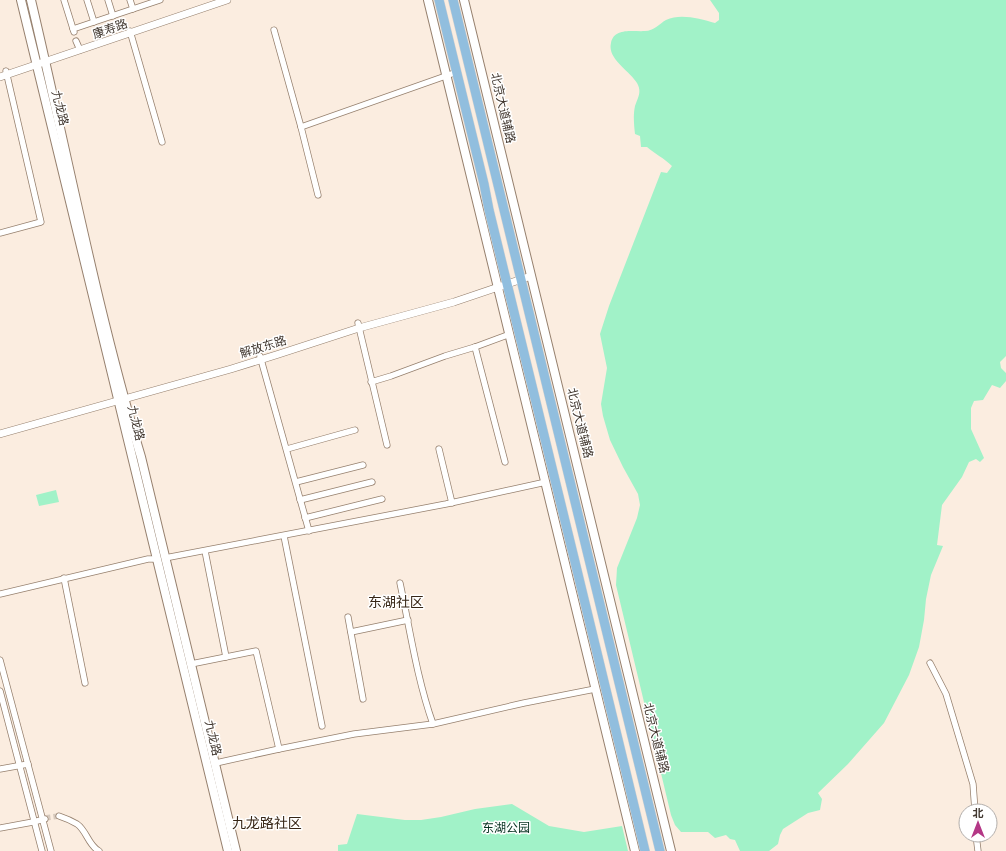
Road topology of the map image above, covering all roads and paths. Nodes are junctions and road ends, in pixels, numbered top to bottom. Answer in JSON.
{"nodes":[{"id":1,"x":21,"y":0,"type":"edge"},
{"id":2,"x":30,"y":0,"type":"edge"},
{"id":3,"x":64,"y":0,"type":"edge"},
{"id":4,"x":87,"y":0,"type":"edge"},
{"id":5,"x":108,"y":0,"type":"edge"},
{"id":6,"x":130,"y":0,"type":"edge"},
{"id":7,"x":160,"y":0,"type":"edge"},
{"id":8,"x":218,"y":0,"type":"edge"},
{"id":9,"x":226,"y":0,"type":"edge"},
{"id":10,"x":428,"y":0,"type":"edge"},
{"id":11,"x":439,"y":0,"type":"edge"},
{"id":12,"x":453,"y":0,"type":"edge"},
{"id":13,"x":464,"y":0,"type":"edge"},
{"id":14,"x":152,"y":1,"type":"edge"},
{"id":15,"x":133,"y":9,"type":"junction"},
{"id":16,"x":113,"y":16,"type":"junction"},
{"id":17,"x":94,"y":22,"type":"junction"},
{"id":18,"x":274,"y":30,"type":"dead end"},
{"id":19,"x":130,"y":32,"type":"junction"},
{"id":20,"x":41,"y":61,"type":"junction"},
{"id":21,"x":457,"y":72,"type":"junction"},
{"id":22,"x":3,"y":74,"type":"edge"},
{"id":23,"x":447,"y":75,"type":"junction"},
{"id":24,"x":301,"y":127,"type":"junction"},
{"id":25,"x":162,"y":142,"type":"dead end"},
{"id":26,"x":318,"y":195,"type":"dead end"},
{"id":27,"x":0,"y":233,"type":"edge"},
{"id":28,"x":531,"y":274,"type":"junction"},
{"id":29,"x":521,"y":277,"type":"junction"},
{"id":30,"x":502,"y":283,"type":"junction"},
{"id":31,"x":358,"y":326,"type":"junction"},
{"id":32,"x":510,"y":334,"type":"junction"},
{"id":33,"x":475,"y":347,"type":"junction"},
{"id":34,"x":260,"y":358,"type":"junction"},
{"id":35,"x":371,"y":382,"type":"junction"},
{"id":36,"x":120,"y":398,"type":"junction"},
{"id":37,"x":0,"y":429,"type":"edge"},
{"id":38,"x":355,"y":430,"type":"dead end"},
{"id":39,"x":0,"y":434,"type":"edge"},
{"id":40,"x":387,"y":445,"type":"dead end"},
{"id":41,"x":287,"y":449,"type":"junction"},
{"id":42,"x":440,"y":449,"type":"dead end"},
{"id":43,"x":505,"y":462,"type":"dead end"},
{"id":44,"x":363,"y":465,"type":"dead end"},
{"id":45,"x":296,"y":482,"type":"junction"},
{"id":46,"x":372,"y":482,"type":"dead end"},
{"id":47,"x":546,"y":482,"type":"junction"},
{"id":48,"x":382,"y":499,"type":"dead end"},
{"id":49,"x":300,"y":500,"type":"junction"},
{"id":50,"x":452,"y":503,"type":"junction"},
{"id":51,"x":305,"y":518,"type":"junction"},
{"id":52,"x":309,"y":531,"type":"junction"},
{"id":53,"x":284,"y":536,"type":"junction"},
{"id":54,"x":205,"y":551,"type":"junction"},
{"id":55,"x":161,"y":558,"type":"junction"},
{"id":56,"x":64,"y":578,"type":"junction"},
{"id":57,"x":400,"y":583,"type":"dead end"},
{"id":58,"x":0,"y":594,"type":"edge"},
{"id":59,"x":348,"y":617,"type":"dead end"},
{"id":60,"x":408,"y":620,"type":"junction"},
{"id":61,"x":351,"y":632,"type":"junction"},
{"id":62,"x":226,"y":657,"type":"junction"},
{"id":63,"x":0,"y":660,"type":"edge"},
{"id":64,"x":930,"y":663,"type":"dead end"},
{"id":65,"x":191,"y":664,"type":"junction"},
{"id":66,"x":84,"y":683,"type":"dead end"},
{"id":67,"x":595,"y":689,"type":"junction"},
{"id":68,"x":0,"y":690,"type":"edge"},
{"id":69,"x":363,"y":699,"type":"dead end"},
{"id":70,"x":433,"y":724,"type":"junction"},
{"id":71,"x":322,"y":726,"type":"dead end"},
{"id":72,"x":279,"y":749,"type":"junction"},
{"id":73,"x":216,"y":763,"type":"junction"},
{"id":74,"x":28,"y":764,"type":"junction"},
{"id":75,"x":19,"y":766,"type":"junction"},
{"id":76,"x":0,"y":769,"type":"edge"},
{"id":77,"x":974,"y":803,"type":"edge"},
{"id":78,"x":59,"y":816,"type":"tunnel mouth"},
{"id":79,"x":44,"y":819,"type":"junction"},
{"id":80,"x":33,"y":822,"type":"junction"},
{"id":81,"x":0,"y":828,"type":"edge"},
{"id":82,"x":42,"y":851,"type":"edge"},
{"id":83,"x":51,"y":851,"type":"edge"},
{"id":84,"x":99,"y":851,"type":"edge"},
{"id":85,"x":228,"y":851,"type":"edge"},
{"id":86,"x":236,"y":851,"type":"edge"},
{"id":87,"x":635,"y":851,"type":"edge"},
{"id":88,"x":645,"y":851,"type":"edge"},
{"id":89,"x":660,"y":851,"type":"edge"},
{"id":90,"x":671,"y":851,"type":"edge"}],
"edges":[{"from":1,"to":20,"type":"main road","name":"九龙路"},
{"from":2,"to":20,"type":"main road","name":"九龙路"},
{"from":3,"to":17,"type":"street"},
{"from":4,"to":17,"type":"street"},
{"from":5,"to":16,"type":"street"},
{"from":6,"to":15,"type":"street"},
{"from":7,"to":14,"type":"street"},
{"from":8,"to":19,"type":"street","name":"康寿路"},
{"from":9,"to":19,"type":"street","name":"康寿路"},
{"from":10,"to":23,"type":"main road"},
{"from":11,"to":21,"type":"main road"},
{"from":12,"to":29,"type":"main road"},
{"from":13,"to":28,"type":"main road","name":"北京大道辅路"},
{"from":14,"to":15,"type":"street"},
{"from":15,"to":16,"type":"street"},
{"from":16,"to":17,"type":"street"},
{"from":18,"to":24,"type":"street"},
{"from":19,"to":20,"type":"street","name":"康寿路"},
{"from":19,"to":25,"type":"street"},
{"from":20,"to":22,"type":"street","name":"康寿路"},
{"from":20,"to":36,"type":"main road","name":"九龙路"},
{"from":21,"to":23,"type":"street"},
{"from":21,"to":30,"type":"main road"},
{"from":22,"to":27,"type":"street"},
{"from":23,"to":24,"type":"street"},
{"from":23,"to":30,"type":"main road"},
{"from":24,"to":26,"type":"street"},
{"from":28,"to":29,"type":"street","name":"解放东路"},
{"from":28,"to":90,"type":"main road","name":"北京大道辅路"},
{"from":29,"to":30,"type":"street","name":"解放东路"},
{"from":29,"to":89,"type":"main road"},
{"from":30,"to":31,"type":"street","name":"解放东路"},
{"from":30,"to":32,"type":"main road"},
{"from":30,"to":88,"type":"main road"},
{"from":31,"to":34,"type":"street","name":"解放东路"},
{"from":31,"to":35,"type":"street"},
{"from":32,"to":33,"type":"street"},
{"from":32,"to":47,"type":"main road"},
{"from":33,"to":35,"type":"street"},
{"from":33,"to":43,"type":"street"},
{"from":34,"to":36,"type":"street","name":"解放东路"},
{"from":34,"to":41,"type":"street"},
{"from":35,"to":40,"type":"street"},
{"from":36,"to":37,"type":"street","name":"解放东路"},
{"from":36,"to":39,"type":"street","name":"解放东路"},
{"from":36,"to":55,"type":"main road","name":"九龙路"},
{"from":38,"to":41,"type":"street"},
{"from":41,"to":45,"type":"street"},
{"from":42,"to":50,"type":"street"},
{"from":44,"to":45,"type":"street"},
{"from":45,"to":49,"type":"street"},
{"from":46,"to":49,"type":"street"},
{"from":47,"to":50,"type":"street"},
{"from":47,"to":67,"type":"main road"},
{"from":48,"to":51,"type":"street"},
{"from":49,"to":51,"type":"street"},
{"from":50,"to":52,"type":"street"},
{"from":51,"to":52,"type":"street"},
{"from":52,"to":53,"type":"street"},
{"from":53,"to":54,"type":"street"},
{"from":53,"to":71,"type":"street"},
{"from":54,"to":55,"type":"street"},
{"from":54,"to":62,"type":"street"},
{"from":55,"to":56,"type":"street"},
{"from":55,"to":65,"type":"main road","name":"九龙路"},
{"from":55,"to":85,"type":"main road","name":"九龙路"},
{"from":56,"to":58,"type":"street"},
{"from":56,"to":66,"type":"street"},
{"from":57,"to":60,"type":"street"},
{"from":59,"to":61,"type":"street"},
{"from":60,"to":61,"type":"street"},
{"from":60,"to":70,"type":"street"},
{"from":61,"to":69,"type":"street"},
{"from":62,"to":65,"type":"street"},
{"from":62,"to":72,"type":"street"},
{"from":63,"to":74,"type":"street"},
{"from":64,"to":77,"type":"street"},
{"from":65,"to":73,"type":"main road","name":"九龙路"},
{"from":67,"to":70,"type":"street"},
{"from":67,"to":87,"type":"main road"},
{"from":68,"to":75,"type":"street"},
{"from":70,"to":72,"type":"street"},
{"from":72,"to":73,"type":"street"},
{"from":73,"to":86,"type":"main road","name":"九龙路"},
{"from":74,"to":75,"type":"street"},
{"from":74,"to":79,"type":"street"},
{"from":75,"to":76,"type":"street"},
{"from":75,"to":80,"type":"street"},
{"from":78,"to":84,"type":"street"},
{"from":79,"to":80,"type":"street"},
{"from":79,"to":83,"type":"street"},
{"from":80,"to":81,"type":"street"},
{"from":80,"to":82,"type":"street"}]}
